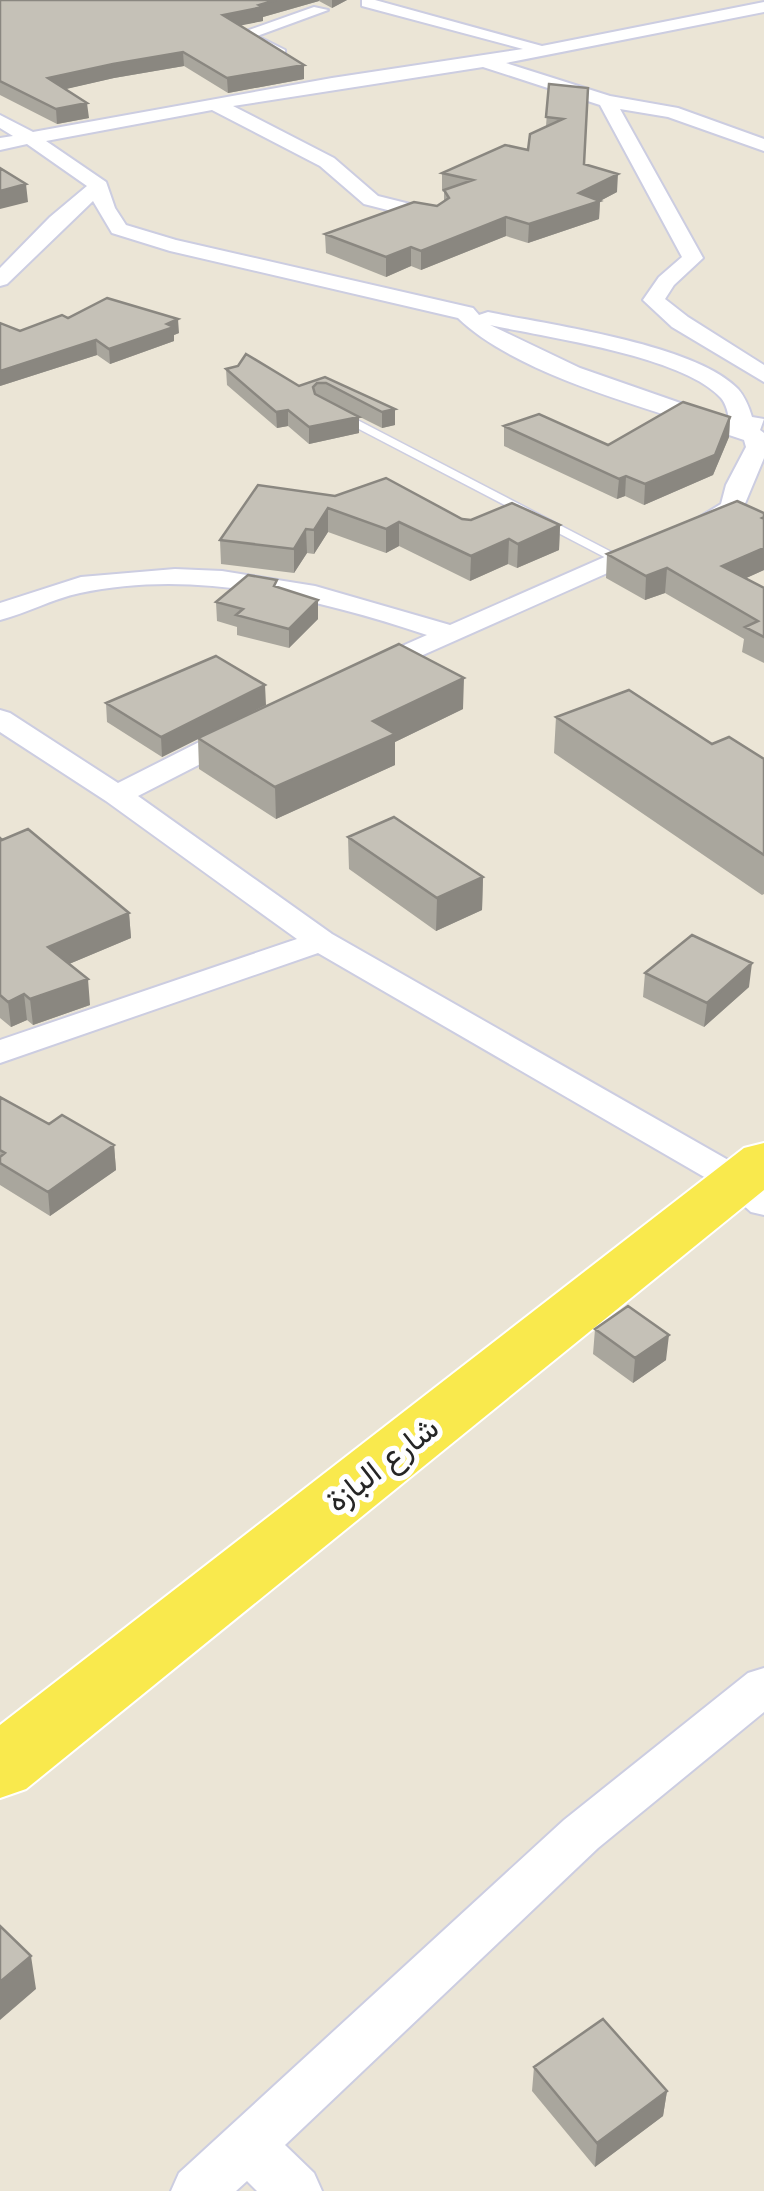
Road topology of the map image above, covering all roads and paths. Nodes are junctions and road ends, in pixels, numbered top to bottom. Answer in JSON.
{"nodes":[{"id":1,"x":720,"y":0,"type":"edge"},
{"id":2,"x":275,"y":3,"type":"edge"},
{"id":3,"x":361,"y":4,"type":"edge"},
{"id":4,"x":764,"y":6,"type":"edge"},
{"id":5,"x":320,"y":10,"type":"junction"},
{"id":6,"x":736,"y":12,"type":"junction"},
{"id":7,"x":545,"y":50,"type":"junction"},
{"id":8,"x":485,"y":62,"type":"junction"},
{"id":9,"x":332,"y":83,"type":"junction"},
{"id":10,"x":606,"y":102,"type":"junction"},
{"id":11,"x":214,"y":104,"type":"junction"},
{"id":12,"x":0,"y":120,"type":"edge"},
{"id":13,"x":30,"y":138,"type":"junction"},
{"id":14,"x":0,"y":144,"type":"edge"},
{"id":15,"x":764,"y":146,"type":"edge"},
{"id":16,"x":99,"y":186,"type":"junction"},
{"id":17,"x":435,"y":216,"type":"edge"},
{"id":18,"x":0,"y":280,"type":"edge"},
{"id":19,"x":465,"y":313,"type":"junction"},
{"id":20,"x":764,"y":374,"type":"edge"},
{"id":21,"x":321,"y":405,"type":"edge"},
{"id":22,"x":754,"y":424,"type":"edge"},
{"id":23,"x":618,"y":558,"type":"junction"},
{"id":24,"x":0,"y":612,"type":"edge"},
{"id":25,"x":451,"y":634,"type":"junction"},
{"id":26,"x":348,"y":681,"type":"edge"},
{"id":27,"x":0,"y":720,"type":"edge"},
{"id":28,"x":263,"y":721,"type":"edge"},
{"id":29,"x":117,"y":796,"type":"junction"},
{"id":30,"x":320,"y":941,"type":"junction"},
{"id":31,"x":0,"y":1052,"type":"edge"},
{"id":32,"x":755,"y":1182,"type":"edge"},
{"id":33,"x":764,"y":1686,"type":"edge"},
{"id":34,"x":0,"y":1766,"type":"edge"},
{"id":35,"x":248,"y":2146,"type":"junction"},
{"id":36,"x":198,"y":2191,"type":"edge"},
{"id":37,"x":295,"y":2191,"type":"edge"}],
"edges":[{"from":1,"to":6,"type":"street"},
{"from":2,"to":5,"type":"street"},
{"from":3,"to":5,"type":"street"},
{"from":3,"to":7,"type":"street"},
{"from":4,"to":6,"type":"street"},
{"from":5,"to":9,"type":"street"},
{"from":6,"to":7,"type":"street"},
{"from":7,"to":8,"type":"street"},
{"from":8,"to":9,"type":"street"},
{"from":8,"to":10,"type":"street"},
{"from":9,"to":11,"type":"street"},
{"from":10,"to":15,"type":"street"},
{"from":10,"to":20,"type":"street"},
{"from":11,"to":13,"type":"street"},
{"from":11,"to":17,"type":"street"},
{"from":12,"to":13,"type":"street"},
{"from":13,"to":14,"type":"street"},
{"from":13,"to":16,"type":"street"},
{"from":16,"to":18,"type":"street"},
{"from":16,"to":19,"type":"street"},
{"from":19,"to":22,"type":"street"},
{"from":19,"to":22,"type":"street"},
{"from":21,"to":23,"type":"lane"},
{"from":22,"to":23,"type":"street"},
{"from":23,"to":25,"type":"street"},
{"from":24,"to":25,"type":"street"},
{"from":25,"to":26,"type":"street"},
{"from":27,"to":29,"type":"street"},
{"from":28,"to":29,"type":"street"},
{"from":29,"to":30,"type":"street"},
{"from":30,"to":31,"type":"street"},
{"from":30,"to":32,"type":"street"},
{"from":32,"to":34,"type":"main road","name":"شارع البازة"},
{"from":33,"to":35,"type":"street"},
{"from":35,"to":36,"type":"street"},
{"from":35,"to":37,"type":"street"}]}
